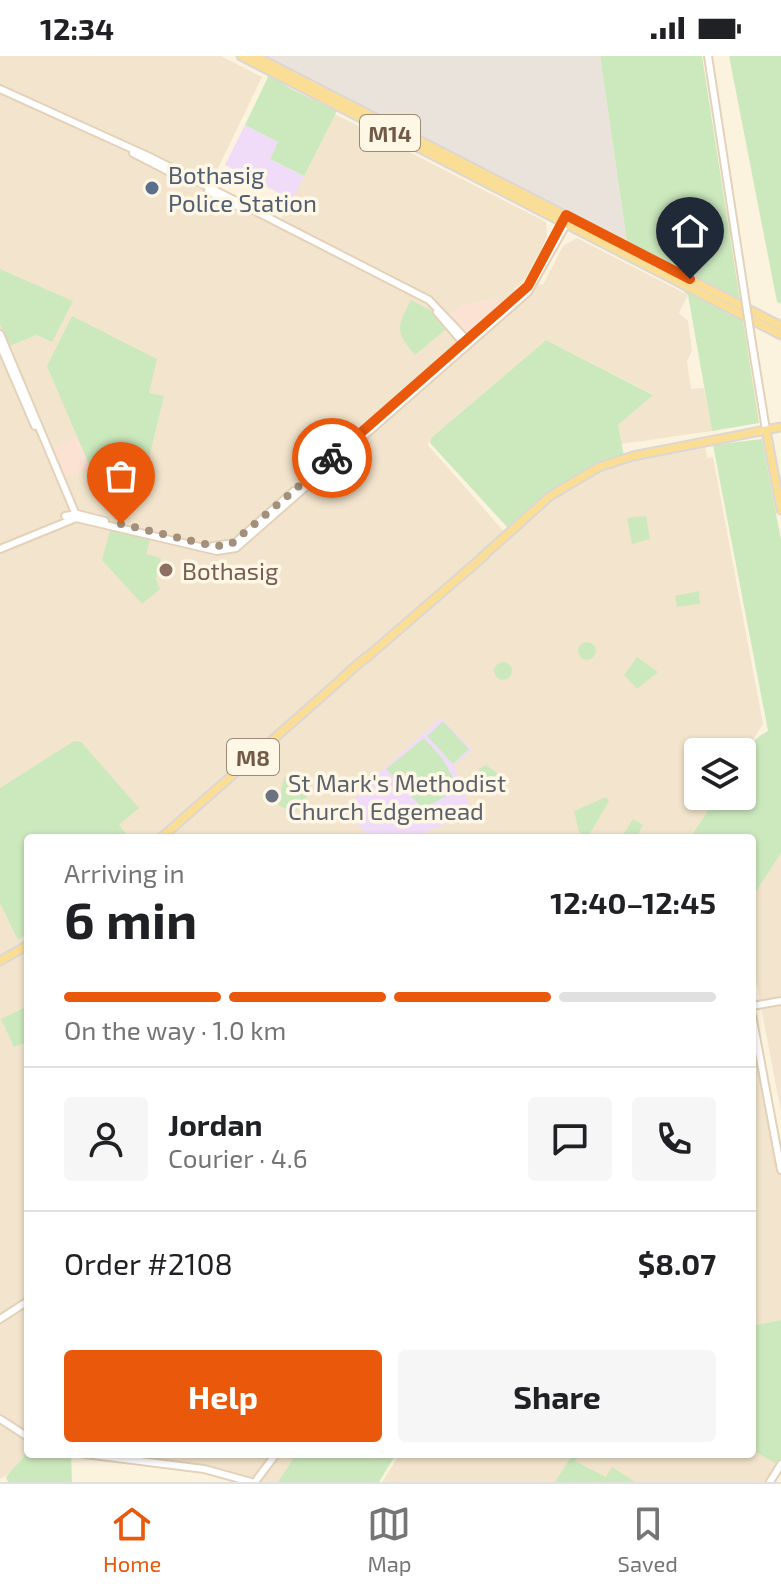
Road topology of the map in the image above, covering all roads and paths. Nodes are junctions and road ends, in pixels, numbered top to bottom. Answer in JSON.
{"nodes":[{"id":1,"x":241,"y":56,"type":"edge"},
{"id":2,"x":255,"y":56,"type":"edge"},
{"id":3,"x":708,"y":56,"type":"edge"},
{"id":4,"x":0,"y":92,"type":"edge"},
{"id":5,"x":566,"y":220,"type":"junction"},
{"id":6,"x":781,"y":326,"type":"edge"},
{"id":7,"x":0,"y":334,"type":"edge"},
{"id":8,"x":781,"y":335,"type":"edge"},
{"id":9,"x":467,"y":343,"type":"junction"},
{"id":10,"x":0,"y":345,"type":"edge"},
{"id":11,"x":781,"y":427,"type":"edge"},
{"id":12,"x":766,"y":430,"type":"junction"},
{"id":13,"x":781,"y":510,"type":"edge"},
{"id":14,"x":74,"y":516,"type":"junction"},
{"id":15,"x":0,"y":547,"type":"edge"},
{"id":16,"x":168,"y":834,"type":"edge"},
{"id":17,"x":24,"y":947,"type":"edge"},
{"id":18,"x":0,"y":961,"type":"edge"},
{"id":19,"x":781,"y":1001,"type":"edge"},
{"id":20,"x":756,"y":1005,"type":"edge"},
{"id":21,"x":756,"y":1036,"type":"edge"},
{"id":22,"x":781,"y":1170,"type":"edge"},
{"id":23,"x":24,"y":1304,"type":"edge"},
{"id":24,"x":0,"y":1319,"type":"edge"},
{"id":25,"x":0,"y":1419,"type":"edge"},
{"id":26,"x":24,"y":1434,"type":"edge"},
{"id":27,"x":115,"y":1458,"type":"edge"},
{"id":28,"x":273,"y":1458,"type":"edge"},
{"id":29,"x":781,"y":1464,"type":"edge"},
{"id":30,"x":220,"y":1472,"type":"junction"},
{"id":31,"x":256,"y":1481,"type":"edge"},
{"id":32,"x":243,"y":1482,"type":"edge"},
{"id":33,"x":770,"y":1482,"type":"edge"}],
"edges":[{"from":1,"to":5,"type":"main road","number":"M14"},
{"from":2,"to":5,"type":"main road","number":"M14"},
{"from":3,"to":12,"type":"street","bridge":true},
{"from":4,"to":9,"type":"street"},
{"from":5,"to":6,"type":"main road","number":"M14"},
{"from":5,"to":8,"type":"main road","number":"M14"},
{"from":5,"to":9,"type":"street"},
{"from":7,"to":14,"type":"street"},
{"from":9,"to":14,"type":"street"},
{"from":10,"to":14,"type":"street"},
{"from":11,"to":12,"type":"main road","number":"M8"},
{"from":12,"to":13,"type":"main road"},
{"from":12,"to":16,"type":"main road","number":"M8"},
{"from":14,"to":15,"type":"street"},
{"from":17,"to":18,"type":"main road"},
{"from":19,"to":20,"type":"street"},
{"from":21,"to":22,"type":"street"},
{"from":23,"to":24,"type":"street"},
{"from":25,"to":26,"type":"street"},
{"from":27,"to":30,"type":"street"},
{"from":28,"to":31,"type":"street"},
{"from":29,"to":33,"type":"street"},
{"from":30,"to":31,"type":"street"},
{"from":30,"to":32,"type":"street"}]}
